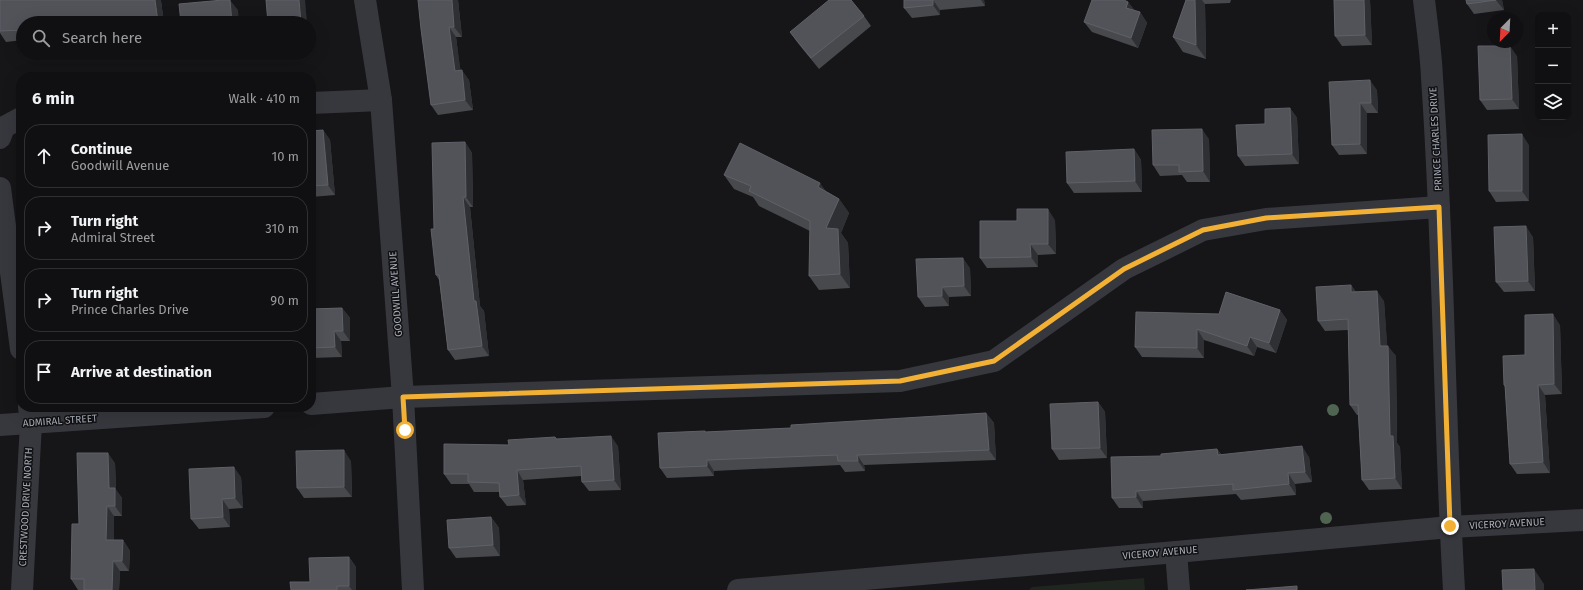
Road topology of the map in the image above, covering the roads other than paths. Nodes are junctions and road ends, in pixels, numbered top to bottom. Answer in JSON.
{"nodes":[{"id":1,"x":365,"y":0,"type":"edge"},
{"id":2,"x":1424,"y":0,"type":"edge"},
{"id":3,"x":381,"y":100,"type":"junction"},
{"id":4,"x":316,"y":103,"type":"edge"},
{"id":5,"x":16,"y":121,"type":"edge"},
{"id":6,"x":0,"y":138,"type":"edge"},
{"id":7,"x":0,"y":188,"type":"edge"},
{"id":8,"x":1439,"y":207,"type":"junction"},
{"id":9,"x":16,"y":311,"type":"edge"},
{"id":10,"x":403,"y":397,"type":"junction"},
{"id":11,"x":316,"y":404,"type":"edge"},
{"id":12,"x":118,"y":412,"type":"edge"},
{"id":13,"x":30,"y":415,"type":"edge"},
{"id":14,"x":0,"y":425,"type":"edge"},
{"id":15,"x":1583,"y":520,"type":"edge"},
{"id":16,"x":1450,"y":526,"type":"junction"},
{"id":17,"x":1176,"y":552,"type":"junction"},
{"id":18,"x":22,"y":590,"type":"edge"},
{"id":19,"x":413,"y":590,"type":"edge"},
{"id":20,"x":738,"y":590,"type":"edge"},
{"id":21,"x":1179,"y":590,"type":"edge"},
{"id":22,"x":1454,"y":590,"type":"edge"}],
"edges":[{"from":1,"to":3,"type":"street","name":"GOODWILL AVENUE"},
{"from":2,"to":8,"type":"street","name":"PRINCE CHARLES DRIVE"},
{"from":3,"to":4,"type":"street"},
{"from":3,"to":10,"type":"street","name":"GOODWILL AVENUE"},
{"from":5,"to":6,"type":"street"},
{"from":7,"to":9,"type":"street"},
{"from":8,"to":10,"type":"street"},
{"from":8,"to":16,"type":"street","name":"PRINCE CHARLES DRIVE"},
{"from":10,"to":11,"type":"street"},
{"from":10,"to":19,"type":"street","name":"GOODWILL AVENUE"},
{"from":12,"to":13,"type":"street","name":"ADMIRAL STREET"},
{"from":13,"to":14,"type":"street","name":"ADMIRAL STREET"},
{"from":13,"to":18,"type":"street","name":"CRESTWOOD DRIVE NORTH"},
{"from":15,"to":16,"type":"street","name":"VICEROY AVENUE"},
{"from":16,"to":17,"type":"street","name":"VICEROY AVENUE"},
{"from":16,"to":22,"type":"street","name":"PRINCE CHARLES DRIVE"},
{"from":17,"to":20,"type":"street","name":"VICEROY AVENUE"},
{"from":17,"to":21,"type":"street"}]}
